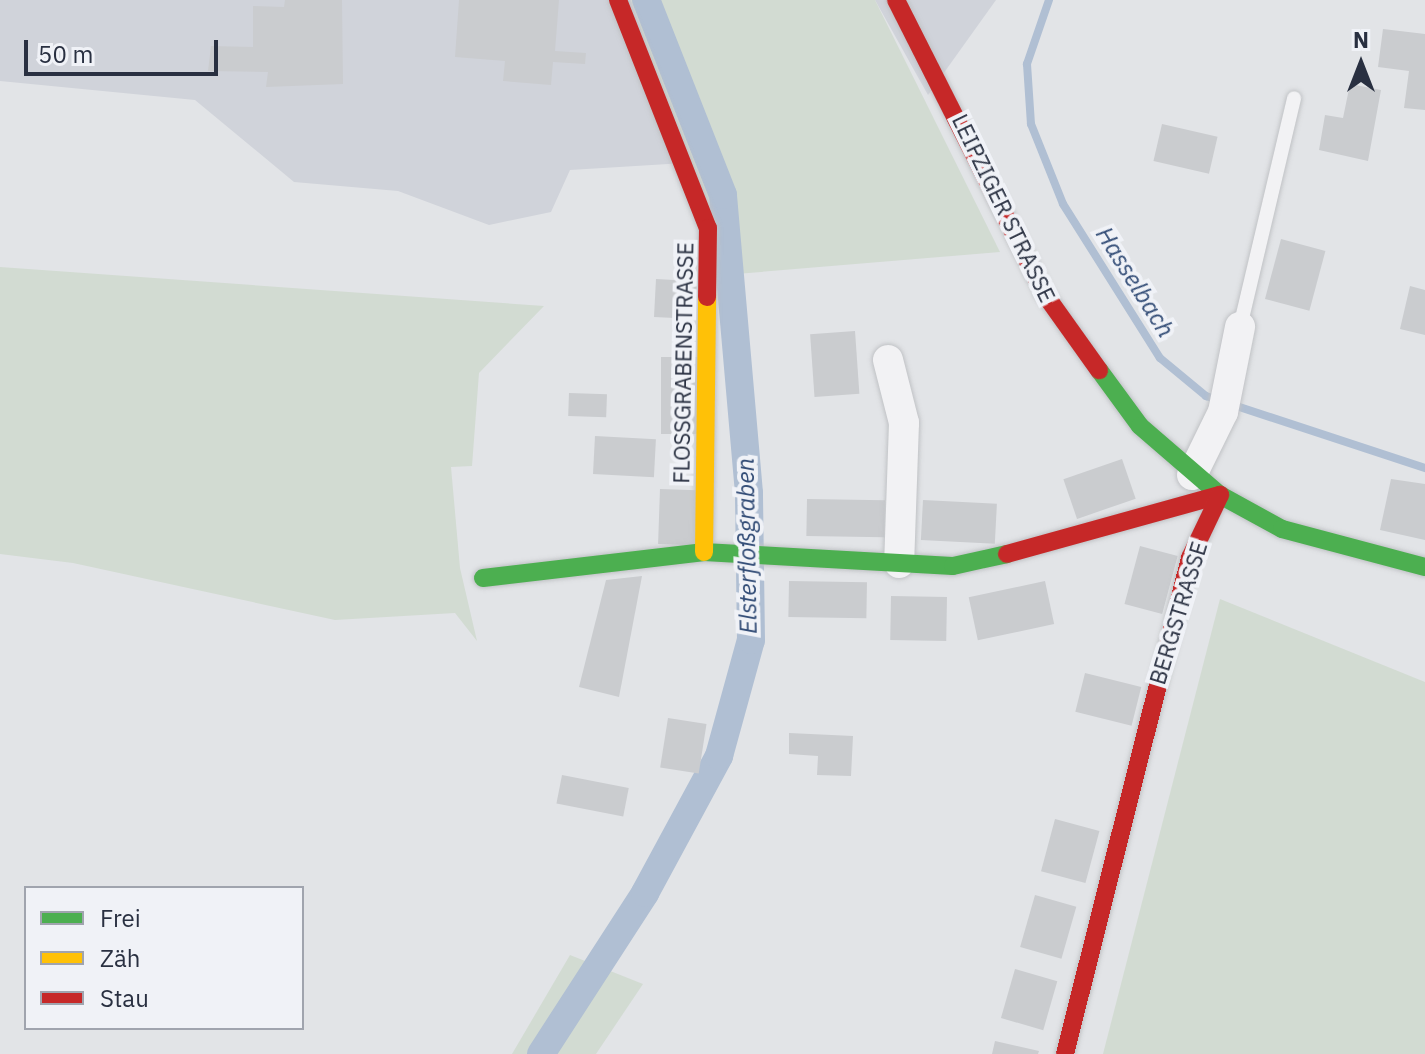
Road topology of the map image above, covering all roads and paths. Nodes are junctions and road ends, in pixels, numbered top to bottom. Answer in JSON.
{"nodes":[{"id":1,"x":618,"y":0,"type":"edge"},
{"id":2,"x":896,"y":0,"type":"edge"},
{"id":3,"x":1294,"y":98,"type":"dead end"},
{"id":4,"x":1240,"y":327,"type":"joint"},
{"id":5,"x":888,"y":360,"type":"dead end"},
{"id":6,"x":1192,"y":475,"type":"junction"},
{"id":7,"x":1220,"y":495,"type":"junction"},
{"id":8,"x":704,"y":552,"type":"junction"},
{"id":9,"x":899,"y":563,"type":"junction"},
{"id":10,"x":1425,"y":567,"type":"edge"},
{"id":11,"x":483,"y":578,"type":"dead end"},
{"id":12,"x":1065,"y":1054,"type":"edge"}],
"edges":[{"from":1,"to":8,"type":"street","name":"FLOSSGRABENSTRASSE"},
{"from":2,"to":6,"type":"street","name":"LEIPZIGER STRASSE"},
{"from":3,"to":4,"type":"lane"},
{"from":4,"to":6,"type":"street"},
{"from":5,"to":9,"type":"street"},
{"from":6,"to":7,"type":"street","name":"LEIPZIGER STRASSE"},
{"from":7,"to":9,"type":"street","name":"BERGSTRASSE"},
{"from":7,"to":10,"type":"street","name":"LEIPZIGER STRASSE"},
{"from":7,"to":12,"type":"street","name":"BERGSTRASSE"},
{"from":8,"to":9,"type":"street","name":"BERGSTRASSE"},
{"from":8,"to":11,"type":"street","name":"BERGSTRASSE"}]}
